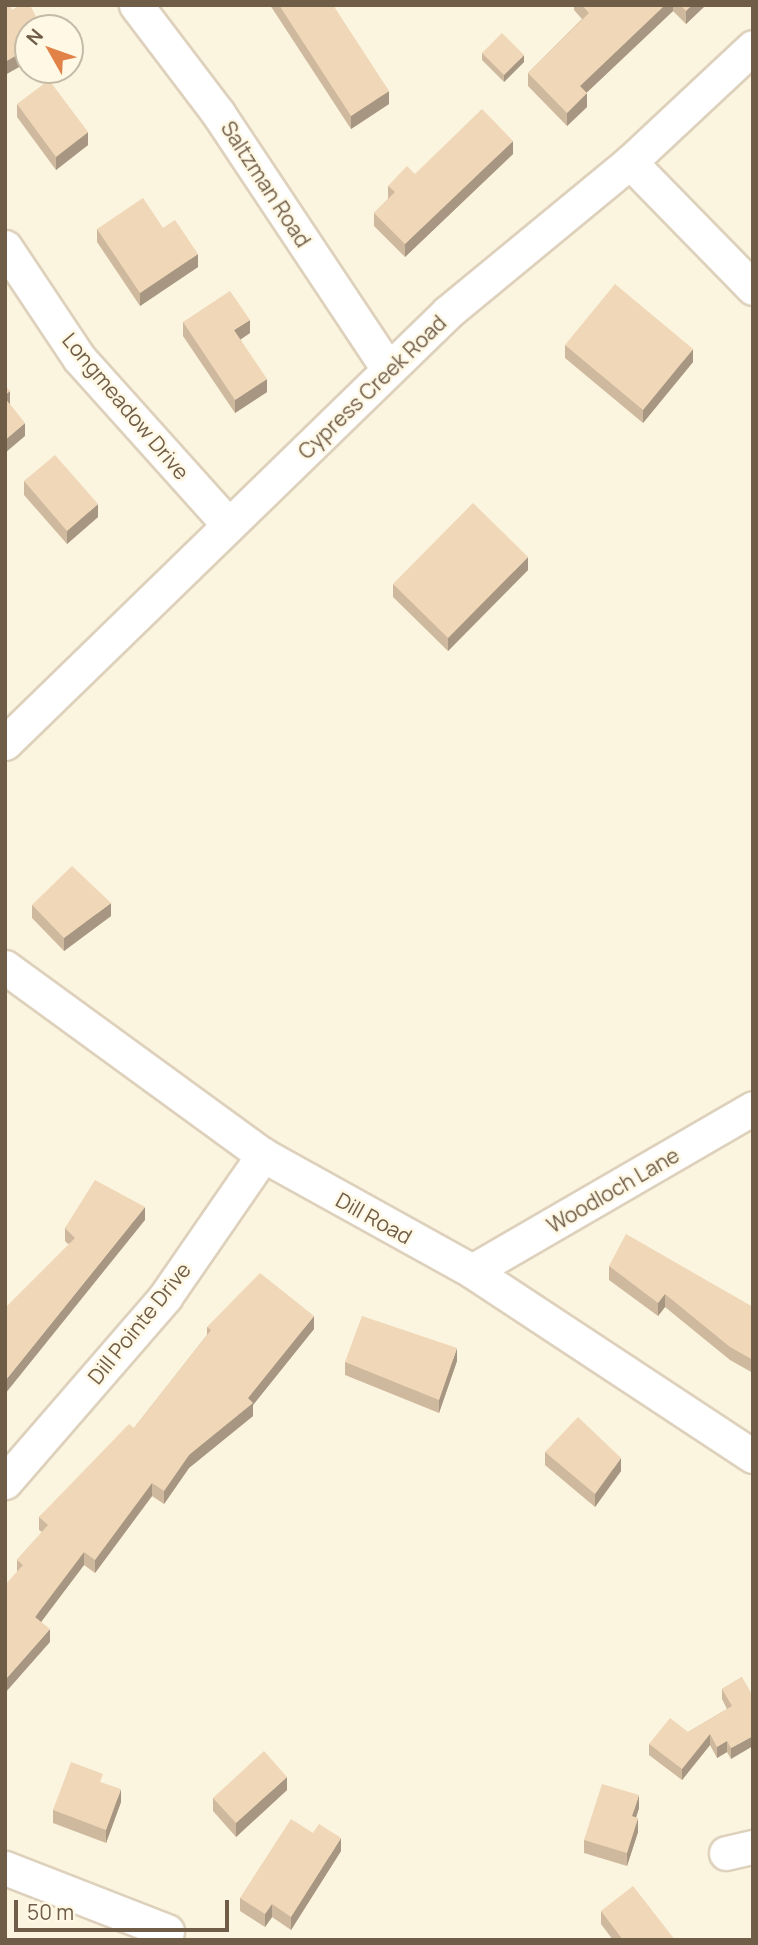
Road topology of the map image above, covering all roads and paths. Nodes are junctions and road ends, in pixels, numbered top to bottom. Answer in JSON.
{"nodes":[{"id":1,"x":135,"y":5,"type":"edge"},
{"id":2,"x":753,"y":47,"type":"edge"},
{"id":3,"x":630,"y":163,"type":"junction"},
{"id":4,"x":5,"y":247,"type":"edge"},
{"id":5,"x":753,"y":288,"type":"edge"},
{"id":6,"x":388,"y":369,"type":"junction"},
{"id":7,"x":229,"y":525,"type":"junction"},
{"id":8,"x":5,"y":743,"type":"edge"},
{"id":9,"x":5,"y":967,"type":"edge"},
{"id":10,"x":753,"y":1108,"type":"edge"},
{"id":11,"x":263,"y":1155,"type":"junction"},
{"id":12,"x":472,"y":1271,"type":"junction"},
{"id":13,"x":753,"y":1456,"type":"edge"},
{"id":14,"x":5,"y":1482,"type":"edge"},
{"id":15,"x":5,"y":1868,"type":"edge"},
{"id":16,"x":167,"y":1931,"type":"dead end"}],
"edges":[{"from":1,"to":6,"type":"street","name":"Saltzman Road"},
{"from":2,"to":3,"type":"street","name":"Cypress Creek Road"},
{"from":3,"to":5,"type":"street"},
{"from":3,"to":6,"type":"street","name":"Cypress Creek Road"},
{"from":4,"to":7,"type":"street","name":"Longmeadow Drive"},
{"from":6,"to":7,"type":"street","name":"Cypress Creek Road"},
{"from":7,"to":8,"type":"street","name":"Cypress Creek Road"},
{"from":9,"to":11,"type":"street","name":"Dill Road"},
{"from":10,"to":12,"type":"street","name":"Woodloch Lane"},
{"from":11,"to":12,"type":"street","name":"Dill Road"},
{"from":11,"to":14,"type":"street","name":"Dill Pointe Drive"},
{"from":12,"to":13,"type":"street","name":"Dill Road"},
{"from":15,"to":16,"type":"street"}]}
